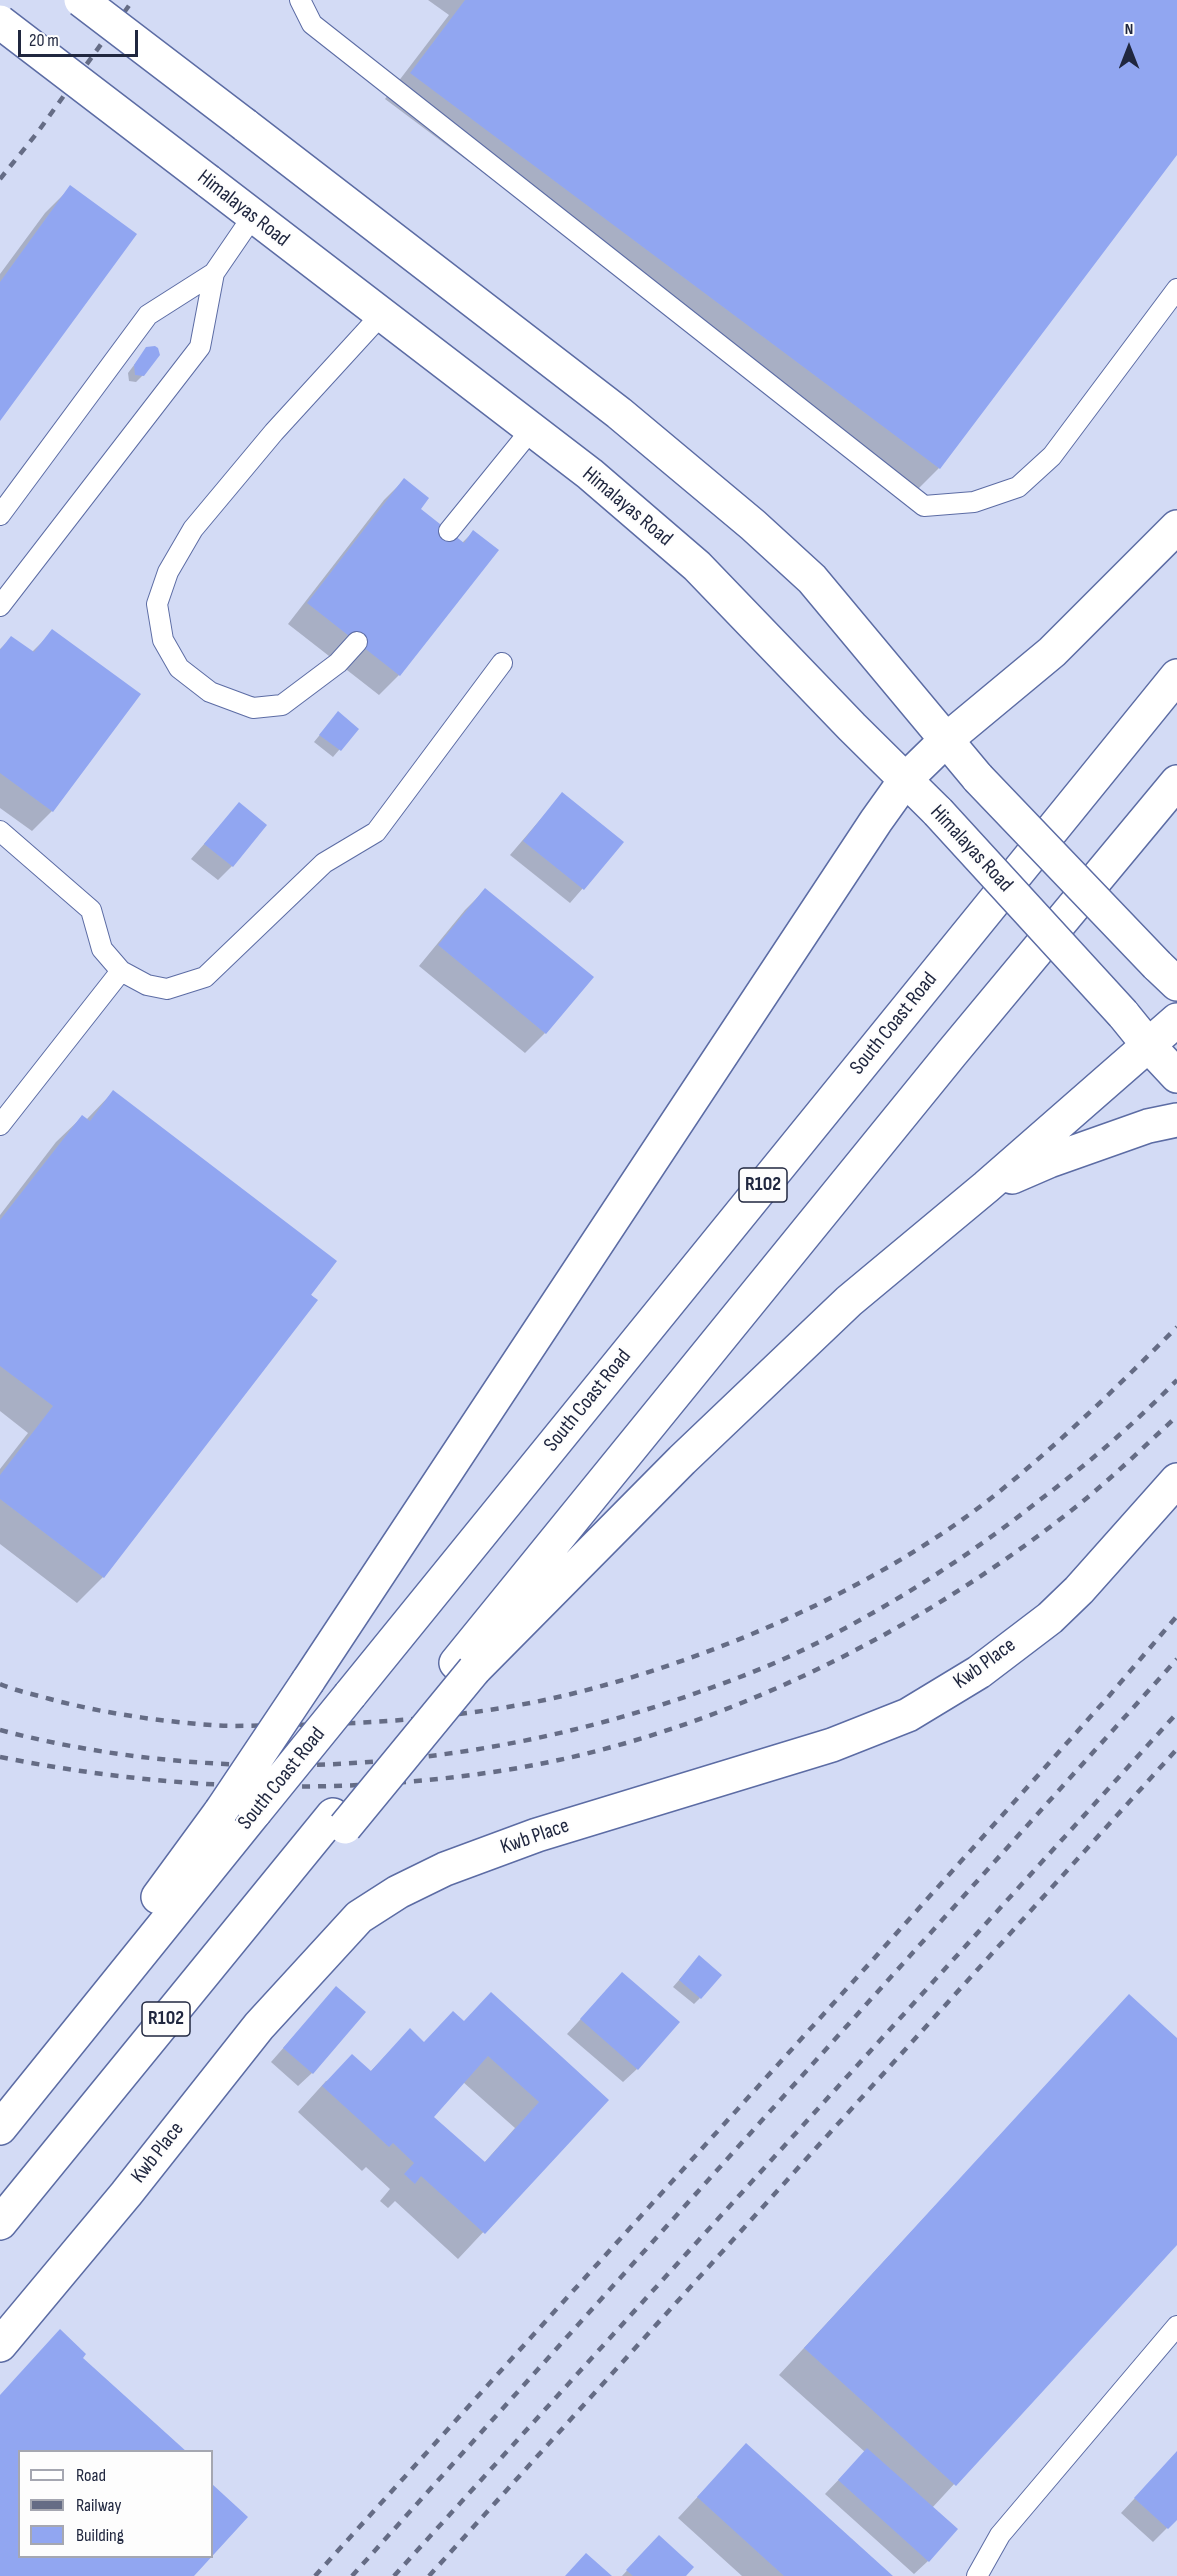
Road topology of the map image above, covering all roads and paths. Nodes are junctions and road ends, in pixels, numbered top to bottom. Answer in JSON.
{"nodes":[{"id":1,"x":81,"y":0,"type":"edge"},
{"id":2,"x":300,"y":0,"type":"edge"},
{"id":3,"x":0,"y":22,"type":"edge"},
{"id":4,"x":254,"y":216,"type":"junction"},
{"id":5,"x":214,"y":273,"type":"junction"},
{"id":6,"x":1177,"y":289,"type":"edge"},
{"id":7,"x":381,"y":315,"type":"junction"},
{"id":8,"x":531,"y":430,"type":"junction"},
{"id":9,"x":0,"y":515,"type":"edge"},
{"id":10,"x":1177,"y":527,"type":"edge"},
{"id":11,"x":449,"y":531,"type":"dead end"},
{"id":12,"x":0,"y":606,"type":"edge"},
{"id":13,"x":357,"y":642,"type":"dead end"},
{"id":14,"x":502,"y":663,"type":"dead end"},
{"id":15,"x":1177,"y":676,"type":"edge"},
{"id":16,"x":946,"y":740,"type":"junction"},
{"id":17,"x":906,"y":779,"type":"junction"},
{"id":18,"x":1177,"y":782,"type":"edge"},
{"id":19,"x":0,"y":831,"type":"edge"},
{"id":20,"x":121,"y":971,"type":"junction"},
{"id":21,"x":1167,"y":975,"type":"edge"},
{"id":22,"x":1177,"y":1020,"type":"edge"},
{"id":23,"x":1149,"y":1046,"type":"junction"},
{"id":24,"x":1177,"y":1076,"type":"edge"},
{"id":25,"x":1177,"y":1120,"type":"edge"},
{"id":26,"x":0,"y":1125,"type":"edge"},
{"id":27,"x":986,"y":1188,"type":"junction"},
{"id":28,"x":1177,"y":1480,"type":"edge"},
{"id":29,"x":465,"y":1666,"type":"junction"},
{"id":30,"x":114,"y":1988,"type":"junction"},
{"id":31,"x":0,"y":2128,"type":"edge"},
{"id":32,"x":0,"y":2223,"type":"edge"},
{"id":33,"x":1177,"y":2326,"type":"edge"},
{"id":34,"x":0,"y":2345,"type":"edge"},
{"id":35,"x":977,"y":2576,"type":"edge"}],
"edges":[{"from":1,"to":16,"type":"main road","bridge":true},
{"from":2,"to":6,"type":"lane"},
{"from":3,"to":4,"type":"main road","name":"Himalayas Road","bridge":true},
{"from":4,"to":5,"type":"lane"},
{"from":4,"to":7,"type":"main road","name":"Himalayas Road"},
{"from":5,"to":9,"type":"lane"},
{"from":5,"to":12,"type":"lane"},
{"from":7,"to":8,"type":"main road","name":"Himalayas Road"},
{"from":7,"to":13,"type":"lane"},
{"from":8,"to":11,"type":"lane"},
{"from":8,"to":17,"type":"main road","name":"Himalayas Road"},
{"from":10,"to":16,"type":"main road"},
{"from":14,"to":20,"type":"lane"},
{"from":15,"to":30,"type":"main road","name":"South Coast Road","number":"R102","bridge":true},
{"from":16,"to":17,"type":"main road"},
{"from":16,"to":21,"type":"main road","bridge":true},
{"from":17,"to":23,"type":"main road","name":"Himalayas Road","bridge":true},
{"from":17,"to":30,"type":"main road","bridge":true},
{"from":18,"to":29,"type":"main road","number":"R102"},
{"from":19,"to":20,"type":"lane"},
{"from":20,"to":26,"type":"lane"},
{"from":22,"to":23,"type":"main road"},
{"from":23,"to":24,"type":"main road","name":"Himalayas Road"},
{"from":23,"to":27,"type":"main road"},
{"from":25,"to":27,"type":"main road"},
{"from":27,"to":29,"type":"main road"},
{"from":28,"to":34,"type":"main road","name":"Kwb Place"},
{"from":29,"to":32,"type":"main road","number":"R102"},
{"from":30,"to":31,"type":"main road","name":"South Coast Road","number":"R102"},
{"from":33,"to":35,"type":"lane"}]}
